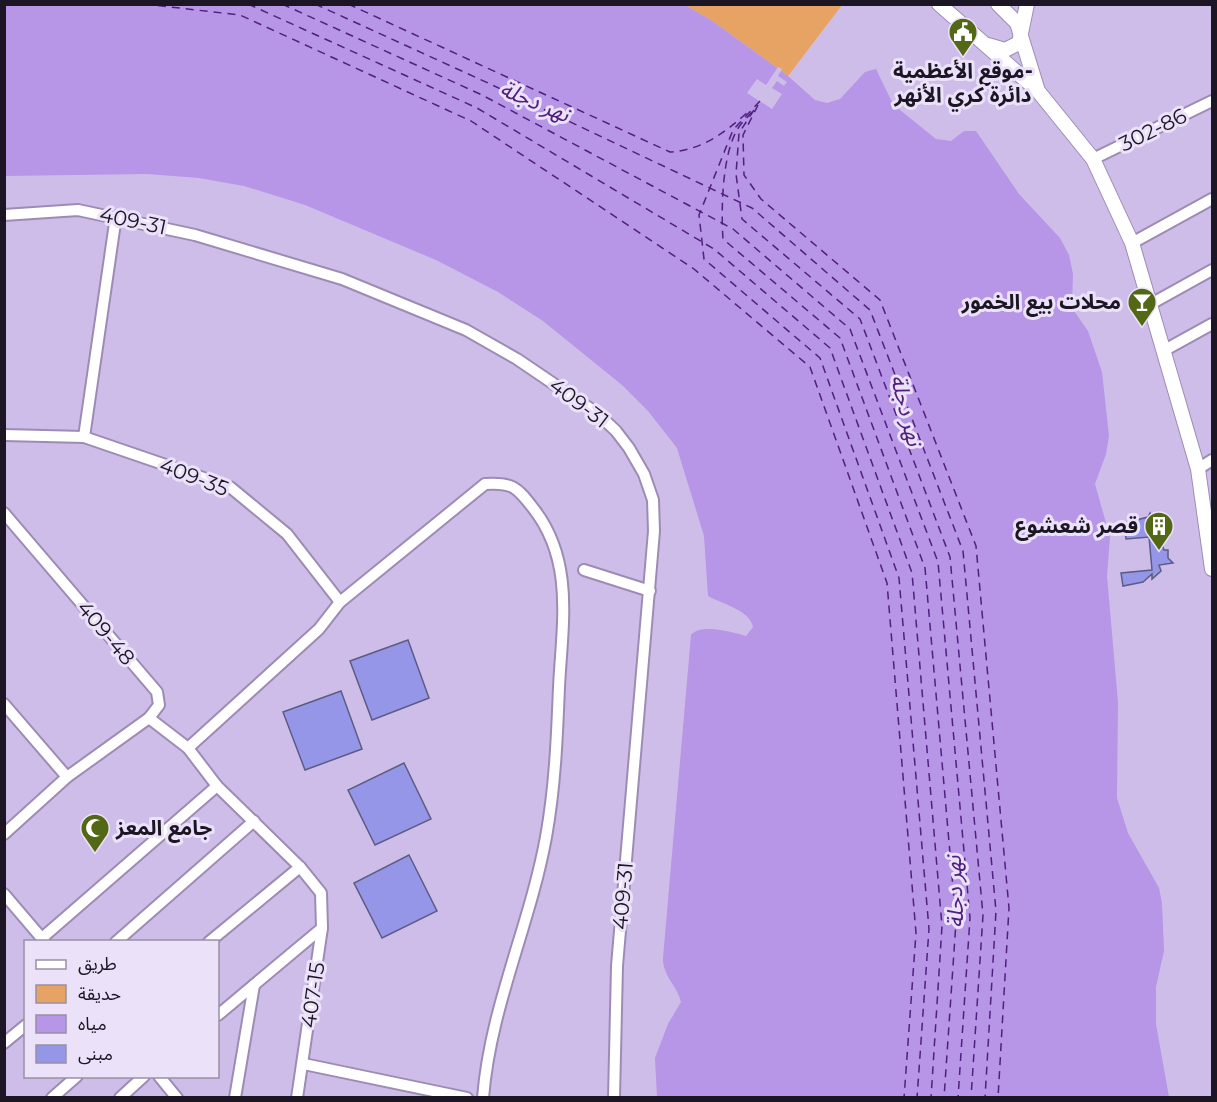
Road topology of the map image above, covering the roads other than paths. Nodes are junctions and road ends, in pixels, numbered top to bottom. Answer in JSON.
{"nodes":[{"id":1,"x":939,"y":4,"type":"edge"},
{"id":2,"x":998,"y":4,"type":"edge"},
{"id":3,"x":1027,"y":4,"type":"edge"},
{"id":4,"x":1023,"y":33,"type":"junction"},
{"id":5,"x":988,"y":45,"type":"junction"},
{"id":6,"x":1038,"y":91,"type":"junction"},
{"id":7,"x":1212,"y":102,"type":"edge"},
{"id":8,"x":1093,"y":159,"type":"junction"},
{"id":9,"x":1212,"y":199,"type":"edge"},
{"id":10,"x":4,"y":215,"type":"edge"},
{"id":11,"x":116,"y":216,"type":"junction"},
{"id":12,"x":1132,"y":243,"type":"junction"},
{"id":13,"x":1212,"y":270,"type":"edge"},
{"id":14,"x":1149,"y":305,"type":"junction"},
{"id":15,"x":1212,"y":324,"type":"edge"},
{"id":16,"x":1163,"y":351,"type":"junction"},
{"id":17,"x":4,"y":435,"type":"edge"},
{"id":18,"x":84,"y":437,"type":"junction"},
{"id":19,"x":1212,"y":460,"type":"edge"},
{"id":20,"x":1198,"y":469,"type":"junction"},
{"id":21,"x":4,"y":513,"type":"edge"},
{"id":22,"x":1212,"y":569,"type":"edge"},
{"id":23,"x":584,"y":570,"type":"dead end"},
{"id":24,"x":650,"y":591,"type":"junction"},
{"id":25,"x":340,"y":602,"type":"junction"},
{"id":26,"x":4,"y":704,"type":"edge"},
{"id":27,"x":149,"y":718,"type":"junction"},
{"id":28,"x":188,"y":748,"type":"junction"},
{"id":29,"x":67,"y":777,"type":"junction"},
{"id":30,"x":217,"y":786,"type":"junction"},
{"id":31,"x":254,"y":821,"type":"junction"},
{"id":32,"x":4,"y":834,"type":"edge"},
{"id":33,"x":300,"y":867,"type":"junction"},
{"id":34,"x":4,"y":894,"type":"edge"},
{"id":35,"x":322,"y":928,"type":"junction"},
{"id":36,"x":43,"y":940,"type":"edge"},
{"id":37,"x":118,"y":940,"type":"edge"},
{"id":38,"x":211,"y":940,"type":"edge"},
{"id":39,"x":254,"y":985,"type":"junction"},
{"id":40,"x":219,"y":1014,"type":"edge"},
{"id":41,"x":24,"y":1027,"type":"edge"},
{"id":42,"x":4,"y":1043,"type":"edge"},
{"id":43,"x":304,"y":1064,"type":"junction"},
{"id":44,"x":76,"y":1078,"type":"edge"},
{"id":45,"x":143,"y":1078,"type":"edge"},
{"id":46,"x":160,"y":1078,"type":"edge"},
{"id":47,"x":52,"y":1098,"type":"edge"},
{"id":48,"x":120,"y":1098,"type":"edge"},
{"id":49,"x":177,"y":1098,"type":"edge"},
{"id":50,"x":235,"y":1098,"type":"edge"},
{"id":51,"x":297,"y":1098,"type":"edge"},
{"id":52,"x":467,"y":1098,"type":"edge"},
{"id":53,"x":483,"y":1098,"type":"edge"},
{"id":54,"x":614,"y":1098,"type":"edge"}],
"edges":[{"from":1,"to":5,"type":"street"},
{"from":2,"to":4,"type":"street"},
{"from":3,"to":4,"type":"street"},
{"from":4,"to":5,"type":"street"},
{"from":4,"to":6,"type":"street"},
{"from":5,"to":6,"type":"street"},
{"from":6,"to":8,"type":"street"},
{"from":7,"to":8,"type":"street","name":"302-86"},
{"from":8,"to":12,"type":"street"},
{"from":9,"to":12,"type":"street"},
{"from":10,"to":11,"type":"street","name":"409-31"},
{"from":11,"to":18,"type":"street"},
{"from":11,"to":24,"type":"street","name":"409-31"},
{"from":12,"to":14,"type":"street"},
{"from":13,"to":14,"type":"street"},
{"from":14,"to":16,"type":"street"},
{"from":15,"to":16,"type":"street"},
{"from":16,"to":20,"type":"street"},
{"from":17,"to":18,"type":"street","name":"409-35"},
{"from":18,"to":25,"type":"street","name":"409-35"},
{"from":19,"to":20,"type":"street"},
{"from":20,"to":22,"type":"street"},
{"from":21,"to":27,"type":"street","name":"409-48"},
{"from":23,"to":24,"type":"street"},
{"from":24,"to":54,"type":"street","name":"409-31"},
{"from":25,"to":28,"type":"street"},
{"from":25,"to":53,"type":"street"},
{"from":26,"to":29,"type":"street"},
{"from":27,"to":28,"type":"street"},
{"from":27,"to":29,"type":"street"},
{"from":28,"to":30,"type":"street"},
{"from":29,"to":32,"type":"street"},
{"from":30,"to":31,"type":"street"},
{"from":30,"to":36,"type":"street"},
{"from":31,"to":33,"type":"street"},
{"from":31,"to":37,"type":"street"},
{"from":33,"to":35,"type":"street","name":"407-15"},
{"from":33,"to":38,"type":"street"},
{"from":34,"to":36,"type":"street"},
{"from":35,"to":39,"type":"street"},
{"from":35,"to":43,"type":"street","name":"407-15"},
{"from":39,"to":40,"type":"street"},
{"from":39,"to":50,"type":"street"},
{"from":41,"to":42,"type":"street"},
{"from":43,"to":51,"type":"street","name":"407-15"},
{"from":43,"to":52,"type":"street"},
{"from":44,"to":47,"type":"street"},
{"from":45,"to":48,"type":"street"},
{"from":46,"to":49,"type":"street"}]}
